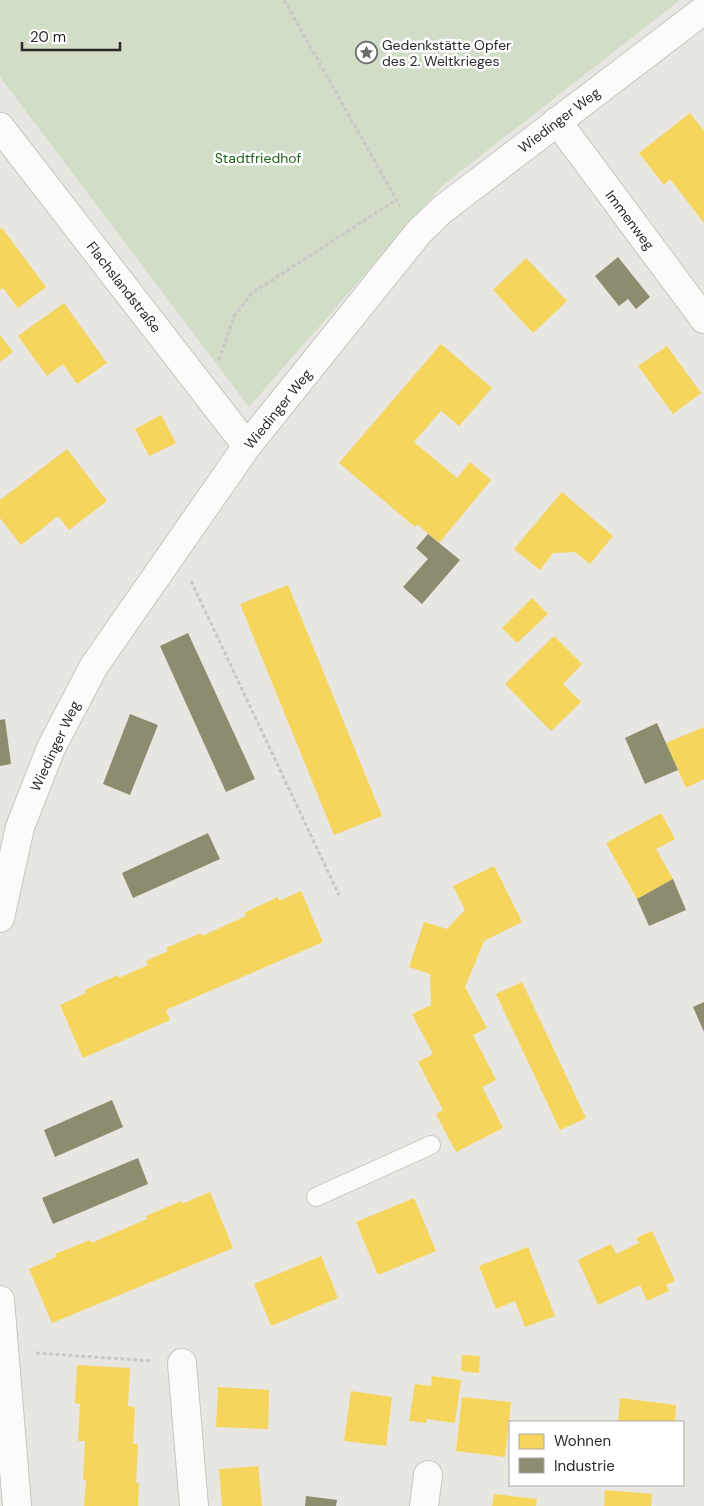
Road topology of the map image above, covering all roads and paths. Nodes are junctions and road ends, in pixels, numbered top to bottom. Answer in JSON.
{"nodes":[{"id":1,"x":284,"y":0,"type":"edge"},
{"id":2,"x":704,"y":10,"type":"edge"},
{"id":3,"x":557,"y":122,"type":"junction"},
{"id":4,"x":0,"y":127,"type":"edge"},
{"id":5,"x":396,"y":200,"type":"junction"},
{"id":6,"x":419,"y":232,"type":"junction"},
{"id":7,"x":704,"y":319,"type":"edge"},
{"id":8,"x":216,"y":364,"type":"dead end"},
{"id":9,"x":247,"y":446,"type":"junction"},
{"id":10,"x":176,"y":548,"type":"junction"},
{"id":11,"x":10,"y":828,"type":"edge"},
{"id":12,"x":339,"y":894,"type":"dead end"},
{"id":13,"x":0,"y":918,"type":"edge"},
{"id":14,"x":431,"y":1145,"type":"dead end"},
{"id":15,"x":316,"y":1197,"type":"dead end"},
{"id":16,"x":0,"y":1300,"type":"edge"},
{"id":17,"x":3,"y":1350,"type":"junction"},
{"id":18,"x":182,"y":1363,"type":"joint"},
{"id":19,"x":428,"y":1475,"type":"dead end"},
{"id":20,"x":17,"y":1506,"type":"edge"},
{"id":21,"x":194,"y":1506,"type":"edge"},
{"id":22,"x":424,"y":1506,"type":"edge"}],
"edges":[{"from":1,"to":5,"type":"path"},
{"from":2,"to":3,"type":"street","name":"Wiedinger Weg"},
{"from":3,"to":6,"type":"street","name":"Wiedinger Weg"},
{"from":3,"to":7,"type":"street","name":"Immenweg"},
{"from":4,"to":9,"type":"street","name":"Flachslandstraße"},
{"from":5,"to":6,"type":"path"},
{"from":5,"to":8,"type":"path"},
{"from":6,"to":9,"type":"street","name":"Wiedinger Weg"},
{"from":9,"to":10,"type":"street","name":"Wiedinger Weg"},
{"from":10,"to":11,"type":"street","name":"Wiedinger Weg"},
{"from":10,"to":12,"type":"path"},
{"from":11,"to":13,"type":"street","name":"Wiedinger Weg"},
{"from":14,"to":15,"type":"lane"},
{"from":16,"to":17,"type":"street"},
{"from":17,"to":18,"type":"path"},
{"from":17,"to":20,"type":"street"},
{"from":18,"to":21,"type":"street"},
{"from":19,"to":22,"type":"street"}]}
